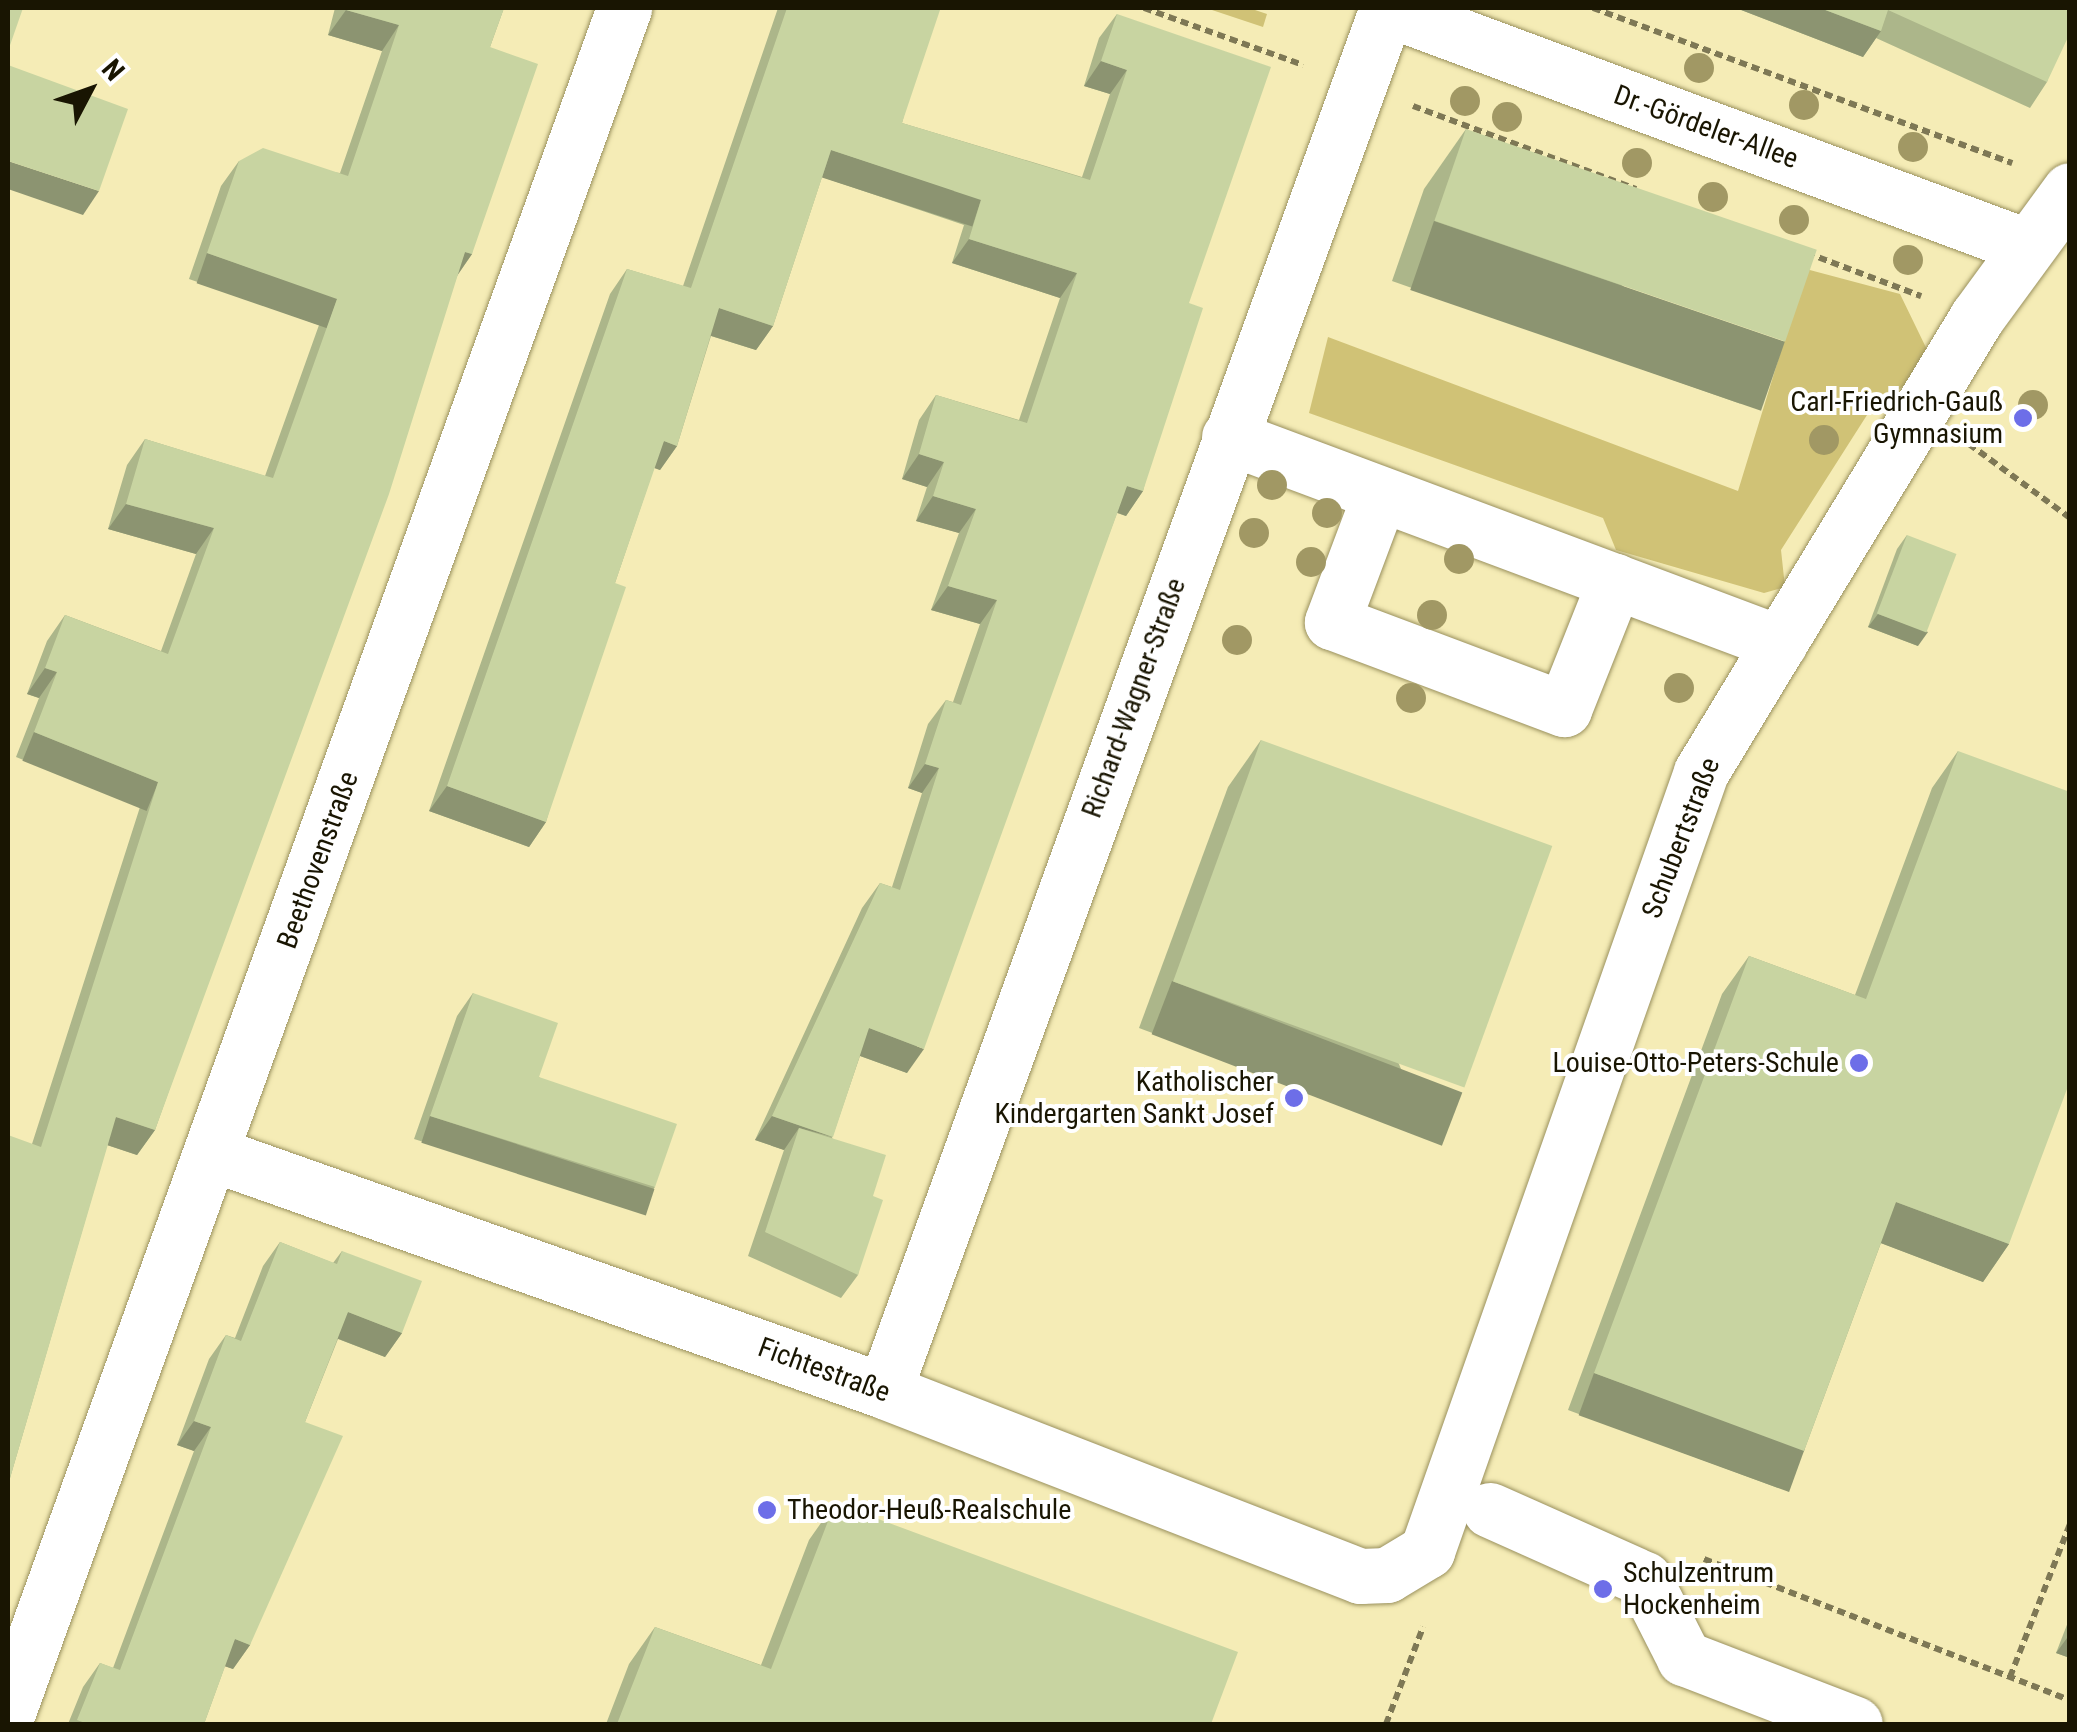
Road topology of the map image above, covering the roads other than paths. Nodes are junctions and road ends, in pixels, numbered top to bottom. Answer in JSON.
{"nodes":[{"id":1,"x":624,"y":8,"type":"edge"},
{"id":2,"x":1387,"y":8,"type":"edge"},
{"id":3,"x":2051,"y":180,"type":"edge"},
{"id":4,"x":2026,"y":246,"type":"junction"},
{"id":5,"x":1228,"y":437,"type":"junction"},
{"id":6,"x":1380,"y":494,"type":"junction"},
{"id":7,"x":1616,"y":581,"type":"junction"},
{"id":8,"x":1780,"y":643,"type":"junction"},
{"id":9,"x":213,"y":1154,"type":"junction"},
{"id":10,"x":884,"y":1391,"type":"junction"},
{"id":11,"x":1490,"y":1510,"type":"dead end"},
{"id":12,"x":1427,"y":1551,"type":"joint"},
{"id":13,"x":8,"y":1712,"type":"edge"},
{"id":14,"x":1855,"y":1724,"type":"edge"}],
"edges":[{"from":1,"to":9,"type":"street","name":"Beethovenstraße"},
{"from":2,"to":4,"type":"street","name":"Dr.-Gördeler-Allee"},
{"from":2,"to":5,"type":"street","name":"Richard-Wagner-Straße"},
{"from":3,"to":4,"type":"street","name":"Schubertstraße"},
{"from":4,"to":8,"type":"street","name":"Schubertstraße"},
{"from":5,"to":6,"type":"street"},
{"from":5,"to":10,"type":"street","name":"Richard-Wagner-Straße"},
{"from":6,"to":7,"type":"street"},
{"from":6,"to":7,"type":"street"},
{"from":7,"to":8,"type":"street"},
{"from":8,"to":12,"type":"street","name":"Schubertstraße"},
{"from":9,"to":10,"type":"street","name":"Fichtestraße"},
{"from":9,"to":13,"type":"street","name":"Beethovenstraße"},
{"from":10,"to":12,"type":"street","name":"Fichtestraße"},
{"from":11,"to":14,"type":"street"}]}
